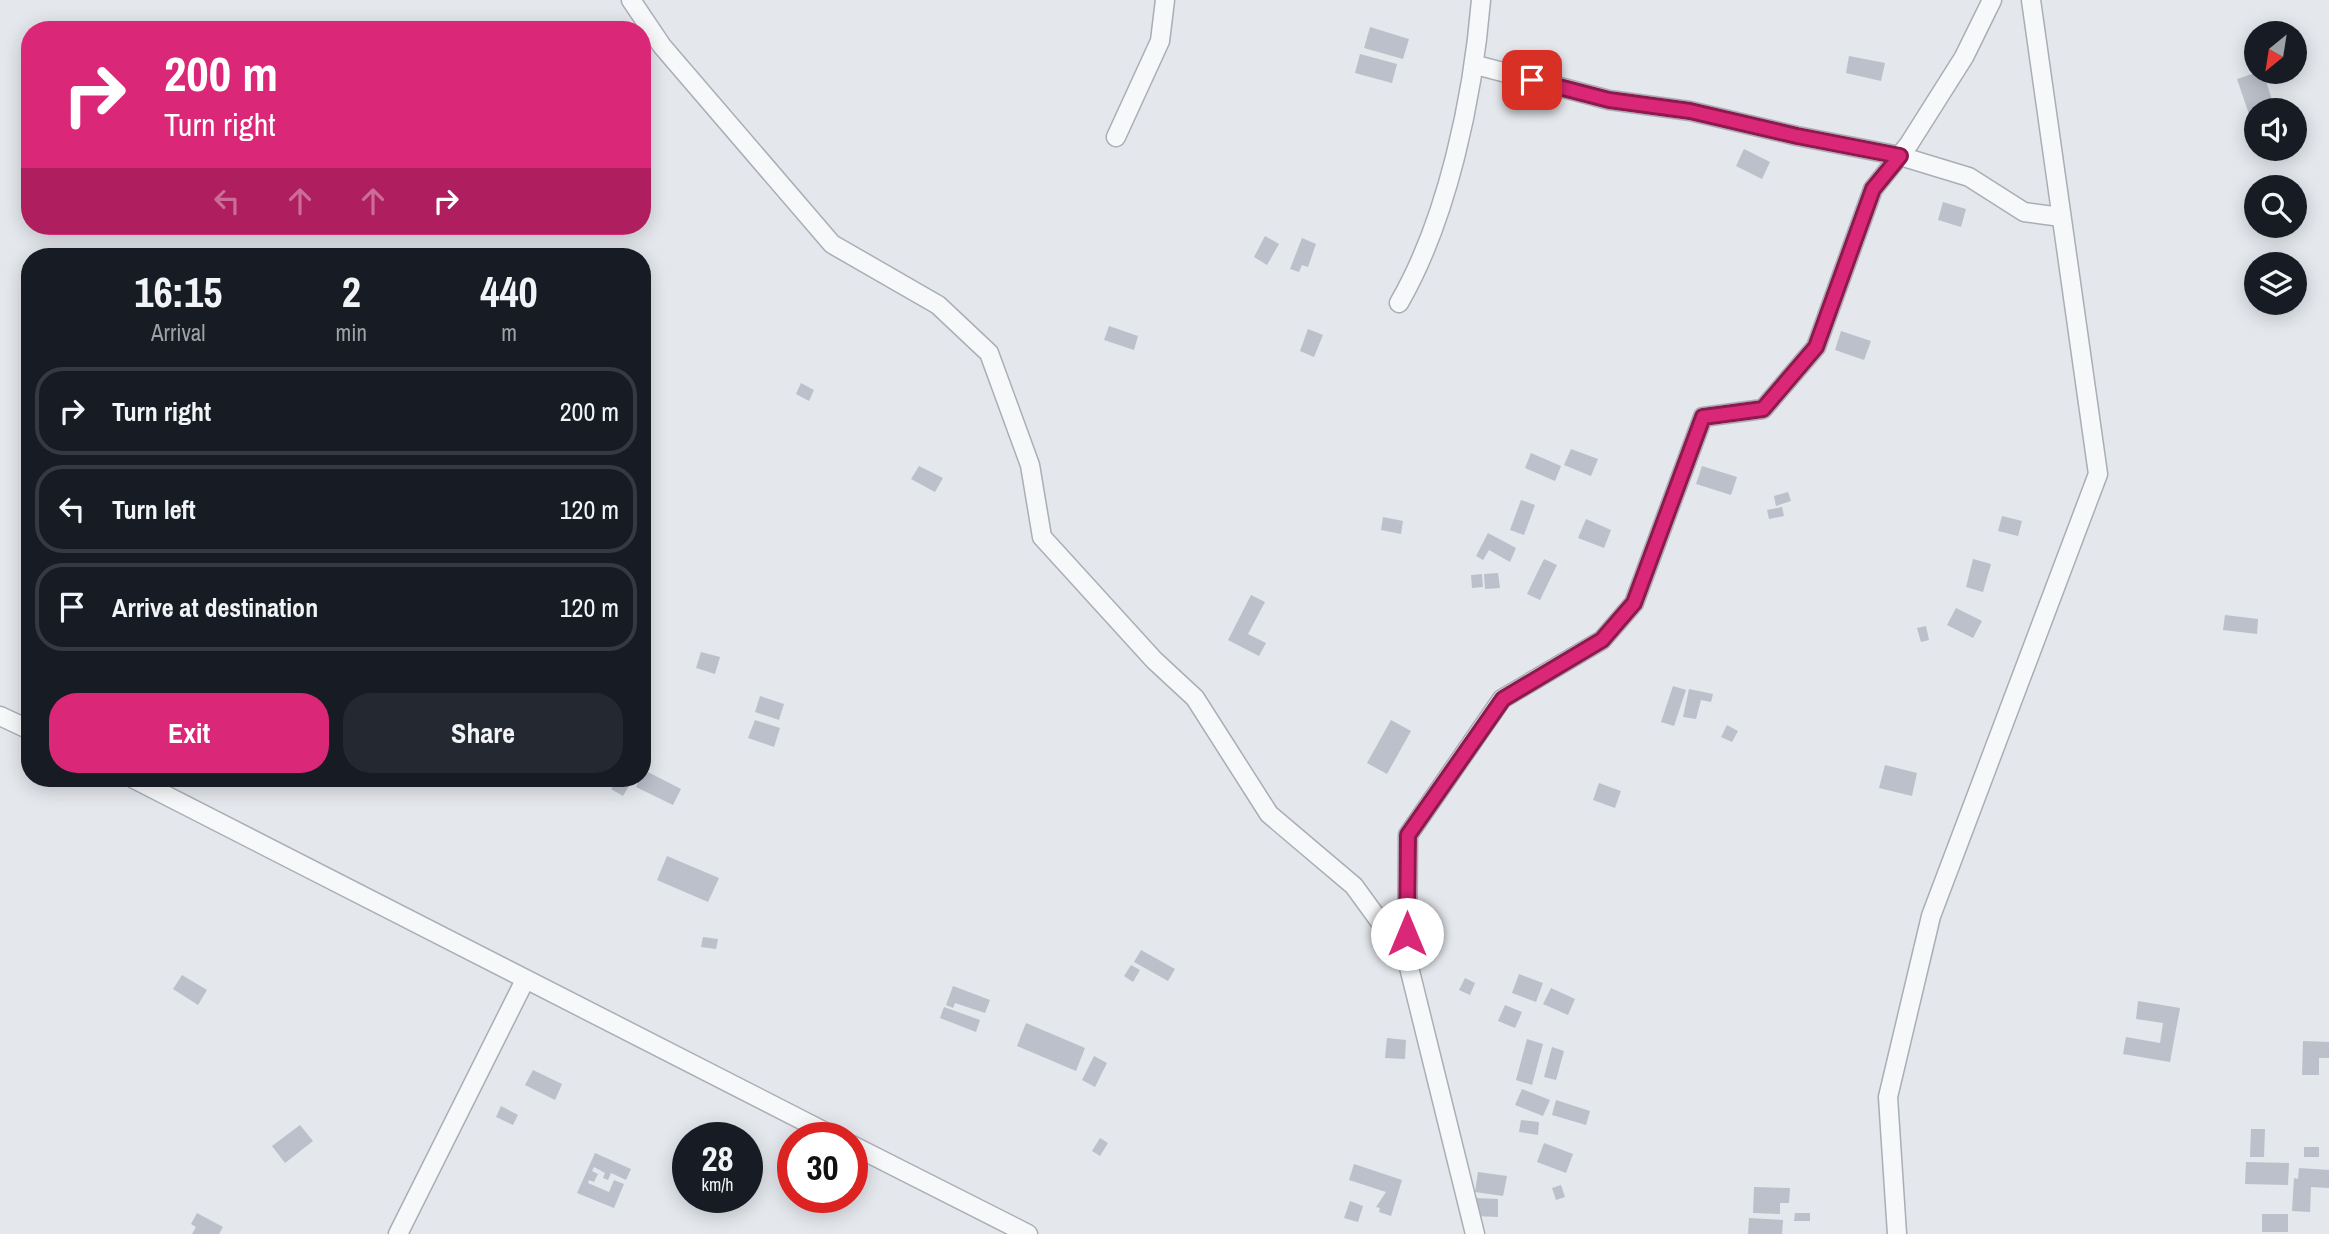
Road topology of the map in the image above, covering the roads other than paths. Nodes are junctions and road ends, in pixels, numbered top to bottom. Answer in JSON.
{"nodes":[{"id":1,"x":631,"y":0,"type":"edge"},
{"id":2,"x":1165,"y":0,"type":"edge"},
{"id":3,"x":1481,"y":0,"type":"edge"},
{"id":4,"x":1992,"y":0,"type":"edge"},
{"id":5,"x":2031,"y":0,"type":"edge"},
{"id":6,"x":645,"y":21,"type":"edge"},
{"id":7,"x":651,"y":30,"type":"edge"},
{"id":8,"x":1476,"y":65,"type":"junction"},
{"id":9,"x":1116,"y":137,"type":"dead end"},
{"id":10,"x":1900,"y":156,"type":"junction"},
{"id":11,"x":2061,"y":217,"type":"junction"},
{"id":12,"x":1399,"y":303,"type":"dead end"},
{"id":13,"x":0,"y":716,"type":"edge"},
{"id":14,"x":21,"y":726,"type":"edge"},
{"id":15,"x":150,"y":787,"type":"edge"},
{"id":16,"x":1407,"y":959,"type":"junction"},
{"id":17,"x":525,"y":980,"type":"junction"},
{"id":18,"x":805,"y":1122,"type":"edge"},
{"id":19,"x":868,"y":1153,"type":"edge"},
{"id":20,"x":398,"y":1234,"type":"edge"},
{"id":21,"x":1027,"y":1234,"type":"edge"},
{"id":22,"x":1475,"y":1234,"type":"edge"},
{"id":23,"x":1897,"y":1234,"type":"edge"}],
"edges":[{"from":1,"to":6,"type":"street"},
{"from":2,"to":9,"type":"street"},
{"from":3,"to":8,"type":"street"},
{"from":4,"to":10,"type":"street"},
{"from":5,"to":11,"type":"street"},
{"from":7,"to":16,"type":"street"},
{"from":8,"to":10,"type":"street"},
{"from":8,"to":12,"type":"street"},
{"from":10,"to":11,"type":"street"},
{"from":10,"to":16,"type":"street"},
{"from":11,"to":23,"type":"street"},
{"from":13,"to":14,"type":"street"},
{"from":15,"to":17,"type":"street"},
{"from":16,"to":22,"type":"street"},
{"from":17,"to":18,"type":"street"},
{"from":17,"to":20,"type":"street"},
{"from":19,"to":21,"type":"street"}]}
